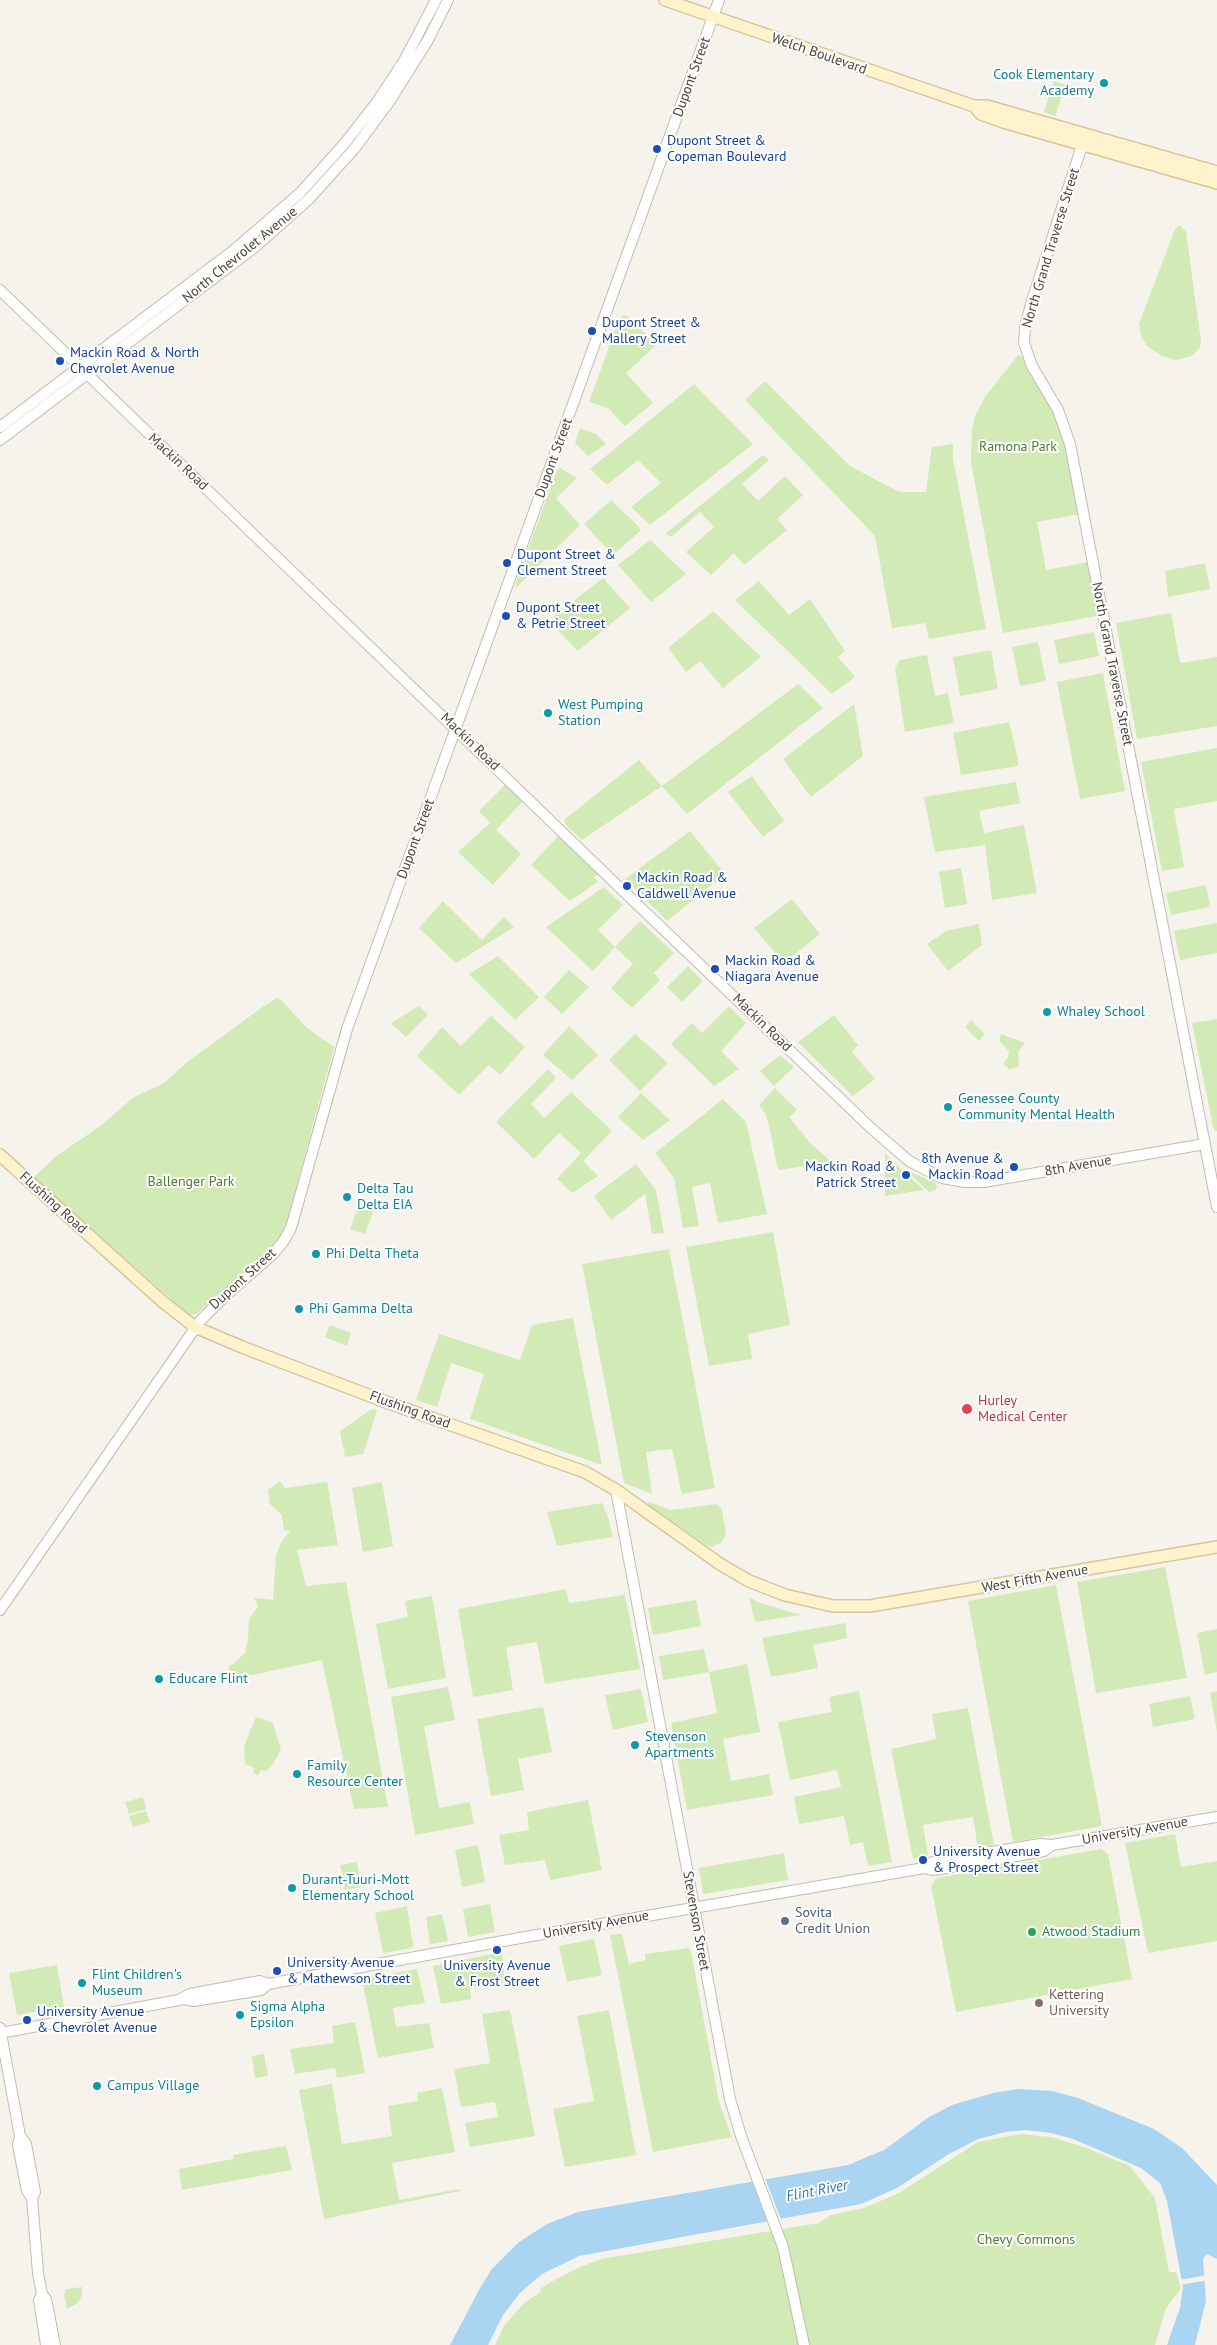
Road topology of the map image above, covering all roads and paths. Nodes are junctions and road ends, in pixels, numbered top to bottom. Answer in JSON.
{"nodes":[{"id":1,"x":436,"y":0,"type":"edge"},
{"id":2,"x":448,"y":0,"type":"edge"},
{"id":3,"x":665,"y":0,"type":"edge"},
{"id":4,"x":719,"y":0,"type":"edge"},
{"id":5,"x":713,"y":17,"type":"junction"},
{"id":6,"x":1083,"y":140,"type":"junction"},
{"id":7,"x":1217,"y":172,"type":"edge"},
{"id":8,"x":1217,"y":183,"type":"edge"},
{"id":9,"x":0,"y":290,"type":"edge"},
{"id":10,"x":78,"y":368,"type":"junction"},
{"id":11,"x":86,"y":375,"type":"junction"},
{"id":12,"x":0,"y":428,"type":"edge"},
{"id":13,"x":0,"y":440,"type":"edge"},
{"id":14,"x":456,"y":728,"type":"junction"},
{"id":15,"x":1205,"y":1144,"type":"junction"},
{"id":16,"x":0,"y":1155,"type":"edge"},
{"id":17,"x":951,"y":1180,"type":"joint"},
{"id":18,"x":1217,"y":1207,"type":"edge"},
{"id":19,"x":195,"y":1327,"type":"junction"},
{"id":20,"x":616,"y":1490,"type":"junction"},
{"id":21,"x":1217,"y":1547,"type":"edge"},
{"id":22,"x":854,"y":1607,"type":"joint"},
{"id":23,"x":0,"y":1610,"type":"edge"},
{"id":24,"x":1217,"y":1817,"type":"edge"},
{"id":25,"x":694,"y":1908,"type":"junction"},
{"id":26,"x":0,"y":2031,"type":"edge"},
{"id":27,"x":42,"y":2294,"type":"junction"},
{"id":28,"x":46,"y":2345,"type":"edge"},
{"id":29,"x":55,"y":2345,"type":"edge"},
{"id":30,"x":804,"y":2345,"type":"edge"}],
"edges":[{"from":1,"to":10,"type":"street","name":"North Chevrolet Avenue"},
{"from":2,"to":11,"type":"street","name":"North Chevrolet Avenue"},
{"from":3,"to":5,"type":"main road","name":"Welch Boulevard"},
{"from":4,"to":5,"type":"street","name":"Dupont Street"},
{"from":5,"to":6,"type":"main road","name":"Welch Boulevard"},
{"from":5,"to":14,"type":"street","name":"Dupont Street"},
{"from":6,"to":7,"type":"main road","name":"Welch Boulevard"},
{"from":6,"to":8,"type":"main road","name":"Welch Boulevard"},
{"from":6,"to":15,"type":"street","name":"North Grand Traverse Street"},
{"from":9,"to":10,"type":"street","name":"Mackin Road"},
{"from":10,"to":11,"type":"street","name":"Mackin Road"},
{"from":10,"to":12,"type":"street","name":"North Chevrolet Avenue"},
{"from":11,"to":13,"type":"street","name":"North Chevrolet Avenue"},
{"from":11,"to":14,"type":"street","name":"Mackin Road"},
{"from":14,"to":17,"type":"street","name":"Mackin Road"},
{"from":14,"to":19,"type":"street","name":"Dupont Street"},
{"from":15,"to":17,"type":"street","name":"8th Avenue"},
{"from":15,"to":18,"type":"street","name":"North Grand Traverse Street"},
{"from":16,"to":19,"type":"main road","name":"Flushing Road"},
{"from":19,"to":20,"type":"main road","name":"Flushing Road"},
{"from":19,"to":23,"type":"street","name":"Dupont Street"},
{"from":20,"to":22,"type":"main road","name":"Flushing Road"},
{"from":20,"to":25,"type":"street","name":"Stevenson Street"},
{"from":21,"to":22,"type":"main road","name":"West Fifth Avenue"},
{"from":24,"to":25,"type":"street","name":"University Avenue"},
{"from":25,"to":26,"type":"street","name":"University Avenue"},
{"from":25,"to":30,"type":"street","name":"Stevenson Street"},
{"from":26,"to":27,"type":"street"},
{"from":27,"to":28,"type":"street"},
{"from":27,"to":29,"type":"street"}]}
